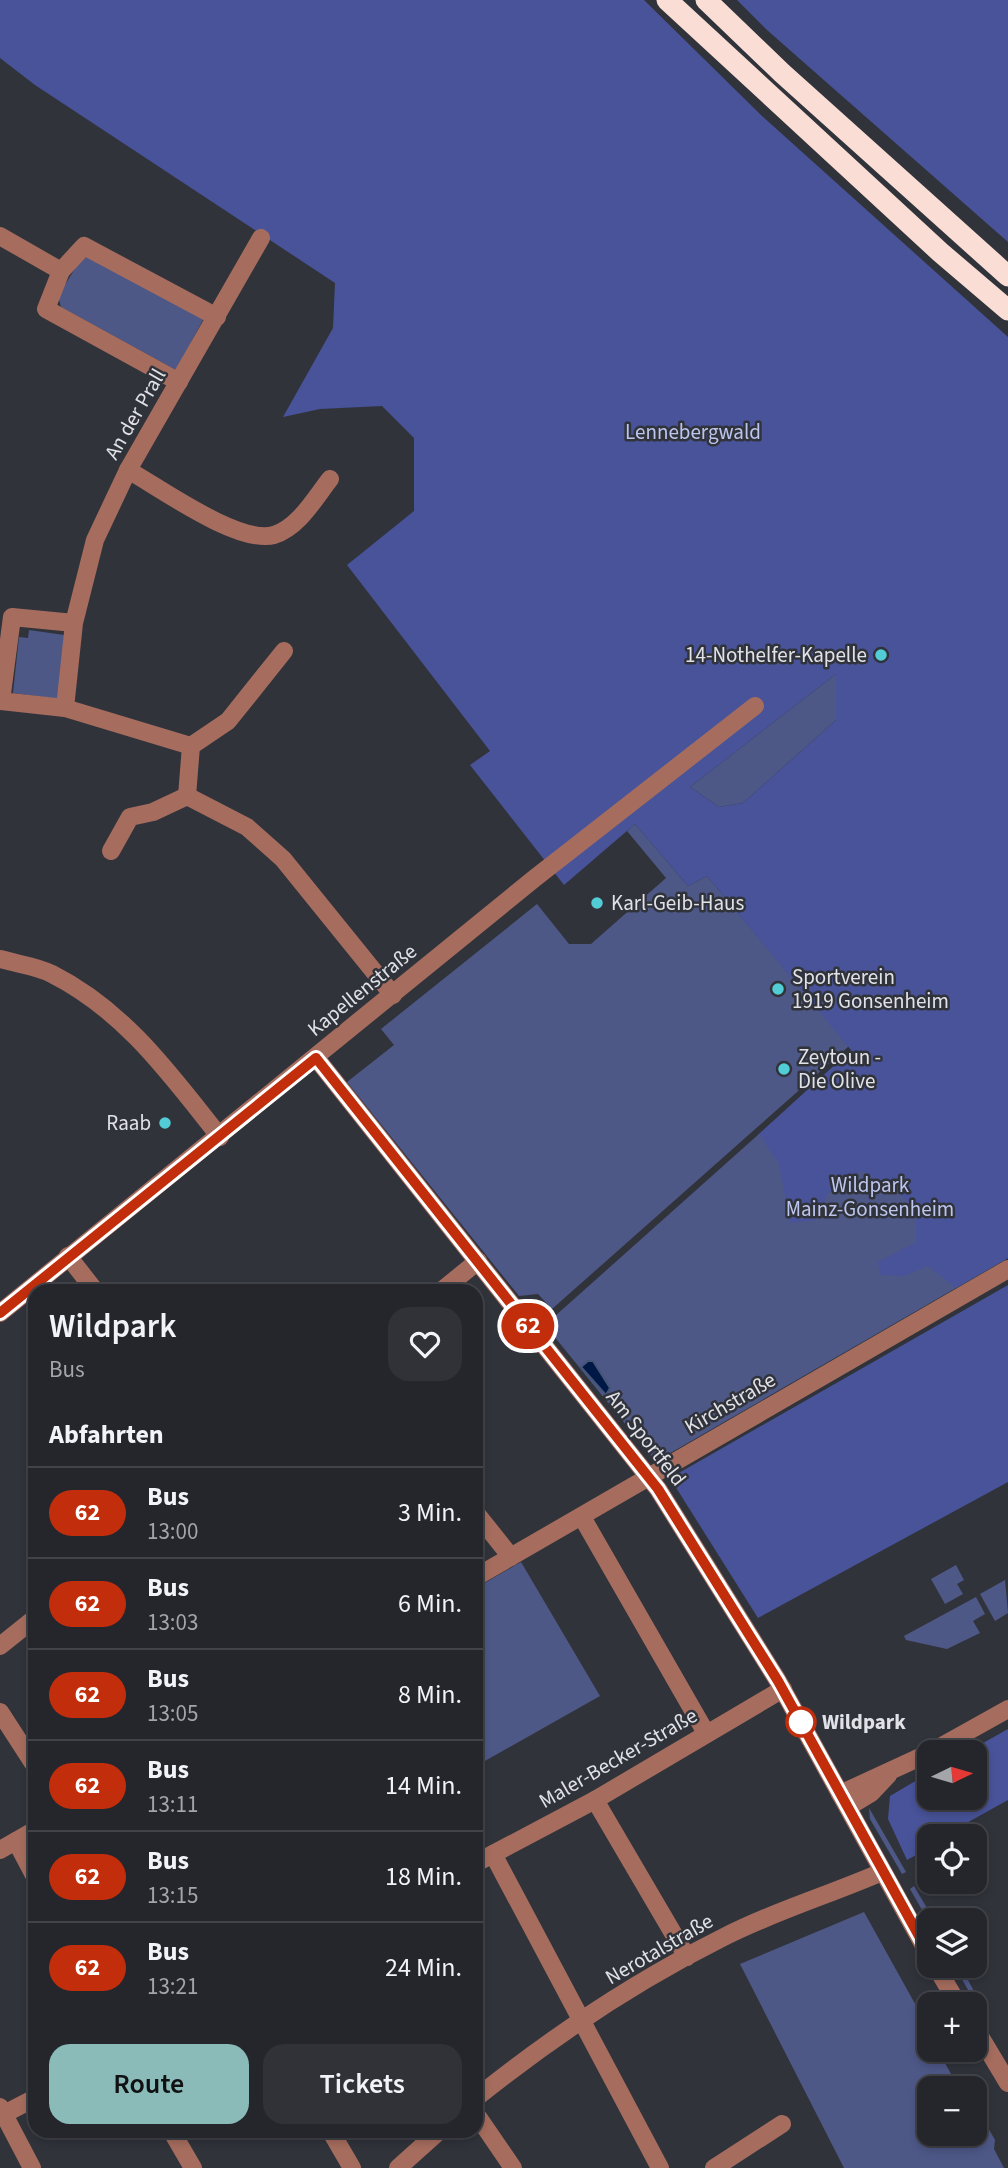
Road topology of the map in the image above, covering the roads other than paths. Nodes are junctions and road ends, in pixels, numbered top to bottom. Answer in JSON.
{"nodes":[{"id":1,"x":667,"y":0,"type":"edge"},
{"id":2,"x":706,"y":0,"type":"edge"},
{"id":3,"x":0,"y":236,"type":"edge"},
{"id":4,"x":261,"y":238,"type":"dead end"},
{"id":5,"x":61,"y":271,"type":"junction"},
{"id":6,"x":1008,"y":276,"type":"edge"},
{"id":7,"x":1008,"y":310,"type":"edge"},
{"id":8,"x":217,"y":317,"type":"junction"},
{"id":9,"x":179,"y":382,"type":"junction"},
{"id":10,"x":128,"y":470,"type":"junction"},
{"id":11,"x":330,"y":479,"type":"dead end"},
{"id":12,"x":6,"y":617,"type":"edge"},
{"id":13,"x":74,"y":623,"type":"junction"},
{"id":14,"x":284,"y":651,"type":"dead end"},
{"id":15,"x":755,"y":706,"type":"dead end"},
{"id":16,"x":1,"y":707,"type":"edge"},
{"id":17,"x":65,"y":708,"type":"junction"},
{"id":18,"x":191,"y":746,"type":"junction"},
{"id":19,"x":187,"y":796,"type":"junction"},
{"id":20,"x":111,"y":851,"type":"dead end"},
{"id":21,"x":0,"y":959,"type":"edge"},
{"id":22,"x":393,"y":995,"type":"junction"},
{"id":23,"x":316,"y":1058,"type":"junction"},
{"id":24,"x":220,"y":1137,"type":"junction"},
{"id":25,"x":68,"y":1256,"type":"junction"},
{"id":26,"x":478,"y":1261,"type":"junction"},
{"id":27,"x":1008,"y":1269,"type":"edge"},
{"id":28,"x":35,"y":1284,"type":"edge"},
{"id":29,"x":90,"y":1284,"type":"edge"},
{"id":30,"x":450,"y":1284,"type":"edge"},
{"id":31,"x":28,"y":1290,"type":"edge"},
{"id":32,"x":0,"y":1313,"type":"edge"},
{"id":33,"x":648,"y":1476,"type":"junction"},
{"id":34,"x":582,"y":1517,"type":"junction"},
{"id":35,"x":483,"y":1522,"type":"edge"},
{"id":36,"x":511,"y":1557,"type":"junction"},
{"id":37,"x":483,"y":1573,"type":"edge"},
{"id":38,"x":28,"y":1624,"type":"edge"},
{"id":39,"x":0,"y":1646,"type":"edge"},
{"id":40,"x":783,"y":1689,"type":"junction"},
{"id":41,"x":1008,"y":1709,"type":"edge"},
{"id":42,"x":0,"y":1712,"type":"edge"},
{"id":43,"x":706,"y":1733,"type":"junction"},
{"id":44,"x":952,"y":1740,"type":"edge"},
{"id":45,"x":28,"y":1755,"type":"edge"},
{"id":46,"x":917,"y":1758,"type":"edge"},
{"id":47,"x":595,"y":1800,"type":"junction"},
{"id":48,"x":844,"y":1800,"type":"junction"},
{"id":49,"x":28,"y":1834,"type":"edge"},
{"id":50,"x":16,"y":1841,"type":"junction"},
{"id":51,"x":0,"y":1850,"type":"edge"},
{"id":52,"x":493,"y":1854,"type":"junction"},
{"id":53,"x":483,"y":1859,"type":"edge"},
{"id":54,"x":28,"y":1864,"type":"edge"},
{"id":55,"x":882,"y":1872,"type":"junction"},
{"id":56,"x":917,"y":1934,"type":"edge"},
{"id":57,"x":687,"y":1957,"type":"junction"},
{"id":58,"x":583,"y":2020,"type":"junction"},
{"id":59,"x":987,"y":2048,"type":"edge"},
{"id":60,"x":1008,"y":2083,"type":"edge"},
{"id":61,"x":483,"y":2093,"type":"edge"},
{"id":62,"x":28,"y":2101,"type":"edge"},
{"id":63,"x":1,"y":2112,"type":"edge"},
{"id":64,"x":483,"y":2124,"type":"edge"},
{"id":65,"x":782,"y":2124,"type":"dead end"},
{"id":66,"x":176,"y":2138,"type":"edge"},
{"id":67,"x":334,"y":2138,"type":"edge"},
{"id":68,"x":431,"y":2138,"type":"edge"},
{"id":69,"x":32,"y":2168,"type":"edge"},
{"id":70,"x":193,"y":2168,"type":"edge"},
{"id":71,"x":352,"y":2168,"type":"edge"},
{"id":72,"x":398,"y":2168,"type":"edge"},
{"id":73,"x":513,"y":2168,"type":"edge"},
{"id":74,"x":660,"y":2168,"type":"edge"},
{"id":75,"x":714,"y":2168,"type":"edge"}],
"edges":[{"from":1,"to":7,"type":"highway"},
{"from":2,"to":6,"type":"highway"},
{"from":3,"to":5,"type":"street"},
{"from":4,"to":8,"type":"street","name":"An der Prall"},
{"from":5,"to":8,"type":"street"},
{"from":5,"to":9,"type":"street"},
{"from":8,"to":9,"type":"street","name":"An der Prall"},
{"from":9,"to":10,"type":"street","name":"An der Prall"},
{"from":10,"to":11,"type":"street"},
{"from":10,"to":13,"type":"street","name":"An der Prall"},
{"from":12,"to":13,"type":"street"},
{"from":12,"to":16,"type":"street"},
{"from":13,"to":17,"type":"street","name":"An der Prall"},
{"from":14,"to":18,"type":"street"},
{"from":15,"to":22,"type":"street","name":"Kapellenstraße"},
{"from":16,"to":17,"type":"street"},
{"from":17,"to":18,"type":"street"},
{"from":18,"to":19,"type":"street"},
{"from":19,"to":20,"type":"street"},
{"from":19,"to":22,"type":"street"},
{"from":21,"to":24,"type":"street"},
{"from":22,"to":23,"type":"street","name":"Kapellenstraße"},
{"from":23,"to":24,"type":"street","name":"Kapellenstraße"},
{"from":23,"to":26,"type":"street","name":"Am Sportfeld"},
{"from":24,"to":25,"type":"street","name":"Kapellenstraße"},
{"from":25,"to":28,"type":"street","name":"Kapellenstraße"},
{"from":25,"to":29,"type":"street"},
{"from":26,"to":30,"type":"street"},
{"from":26,"to":33,"type":"street","name":"Am Sportfeld"},
{"from":27,"to":33,"type":"street","name":"Kirchstraße"},
{"from":31,"to":32,"type":"street","name":"Kapellenstraße"},
{"from":33,"to":34,"type":"street","name":"Kirchstraße"},
{"from":33,"to":40,"type":"street","name":"Am Sportfeld"},
{"from":34,"to":36,"type":"street","name":"Kirchstraße"},
{"from":34,"to":43,"type":"street"},
{"from":35,"to":36,"type":"street"},
{"from":36,"to":37,"type":"street","name":"Kirchstraße"},
{"from":38,"to":39,"type":"street"},
{"from":40,"to":43,"type":"street","name":"Maler-Becker-Straße"},
{"from":40,"to":48,"type":"street","name":"Am Sportfeld"},
{"from":41,"to":44,"type":"street"},
{"from":42,"to":45,"type":"street"},
{"from":43,"to":47,"type":"street","name":"Maler-Becker-Straße"},
{"from":46,"to":48,"type":"street"},
{"from":47,"to":52,"type":"street","name":"Maler-Becker-Straße"},
{"from":47,"to":57,"type":"street"},
{"from":48,"to":55,"type":"street","name":"Am Sportfeld"},
{"from":49,"to":50,"type":"street"},
{"from":50,"to":51,"type":"street"},
{"from":50,"to":54,"type":"street"},
{"from":52,"to":53,"type":"street","name":"Maler-Becker-Straße"},
{"from":52,"to":58,"type":"street"},
{"from":55,"to":56,"type":"street","name":"Am Sportfeld"},
{"from":55,"to":57,"type":"street","name":"Nerotalstraße"},
{"from":57,"to":58,"type":"street","name":"Nerotalstraße"},
{"from":58,"to":61,"type":"street","name":"Nerotalstraße"},
{"from":58,"to":74,"type":"street"},
{"from":59,"to":60,"type":"street"},
{"from":62,"to":63,"type":"street"},
{"from":63,"to":69,"type":"street"},
{"from":64,"to":73,"type":"street"},
{"from":65,"to":75,"type":"street"},
{"from":66,"to":70,"type":"street"},
{"from":67,"to":71,"type":"street"},
{"from":68,"to":72,"type":"street"}]}
